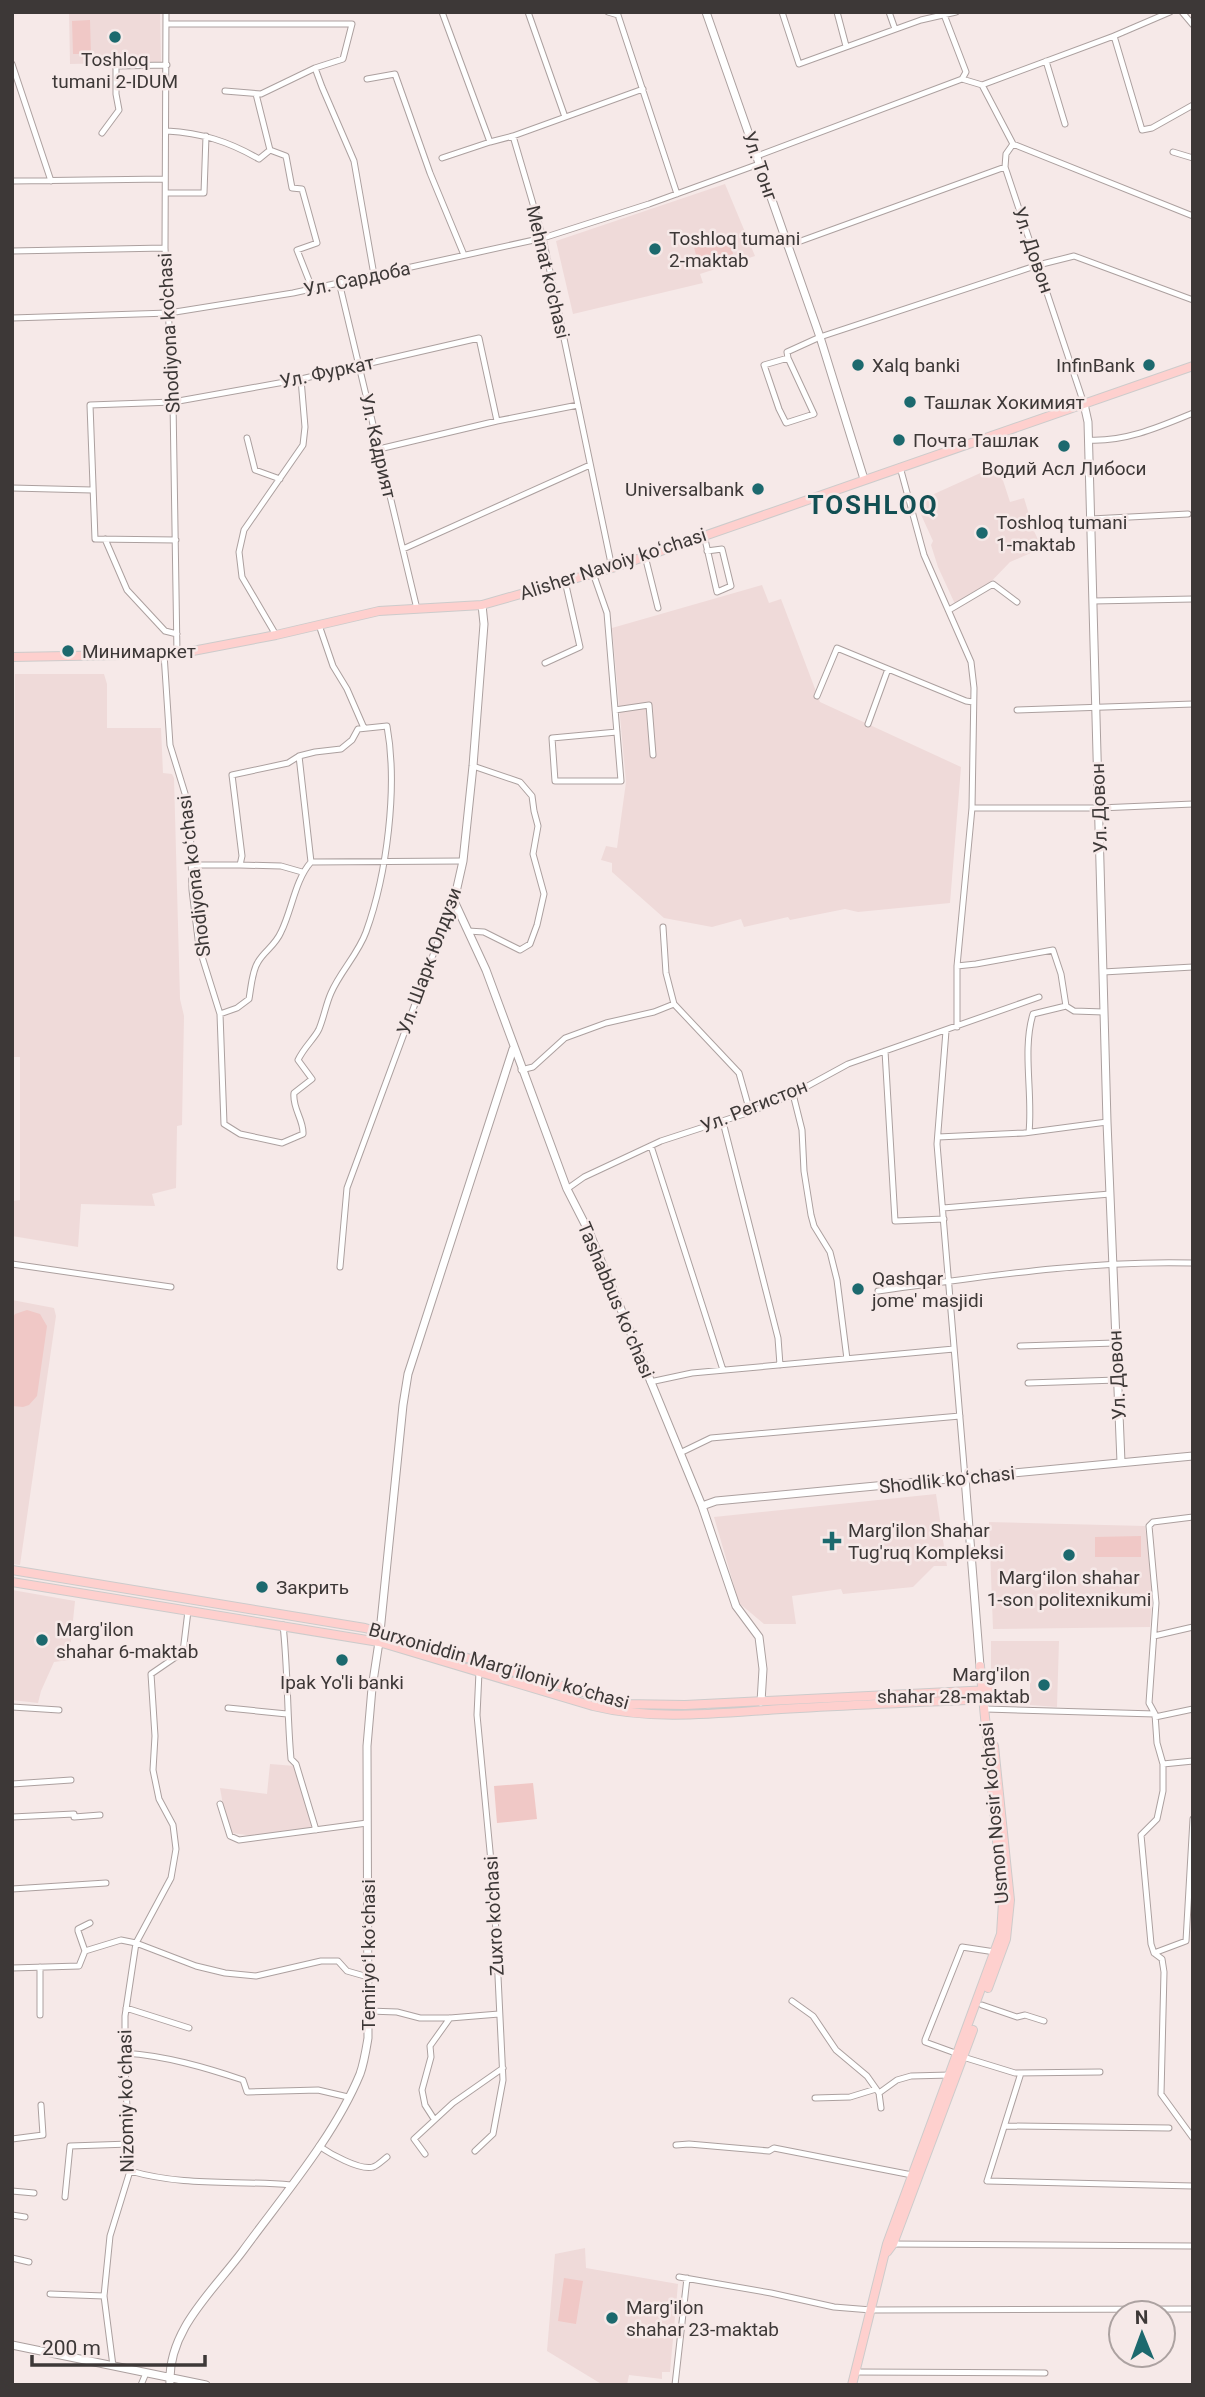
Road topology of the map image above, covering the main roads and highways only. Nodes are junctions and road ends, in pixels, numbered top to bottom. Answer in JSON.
{"nodes":[{"id":1,"x":1193,"y":366,"type":"edge"},
{"id":2,"x":12,"y":657,"type":"edge"},
{"id":3,"x":12,"y":1570,"type":"edge"},
{"id":4,"x":12,"y":1582,"type":"edge"},
{"id":5,"x":380,"y":1637,"type":"junction"},
{"id":6,"x":981,"y":1666,"type":"road end"},
{"id":7,"x":988,"y":1700,"type":"junction"},
{"id":8,"x":760,"y":1706,"type":"junction"},
{"id":9,"x":969,"y":2032,"type":"junction"},
{"id":10,"x":960,"y":2056,"type":"junction"},
{"id":11,"x":890,"y":2244,"type":"junction"},
{"id":12,"x":852,"y":2385,"type":"edge"}],
"edges":[{"from":1,"to":2,"type":"main road","name":"Alisher Navoiy koʻchasi"},
{"from":3,"to":5,"type":"main road","name":"Burxoniddin Marg’iloniy ko’chasi"},
{"from":4,"to":5,"type":"main road","name":"Burxoniddin Marg’iloniy ko’chasi"},
{"from":5,"to":8,"type":"main road","name":"Burxoniddin Marg’iloniy ko’chasi"},
{"from":5,"to":8,"type":"main road","name":"Burxoniddin Marg’iloniy ko’chasi"},
{"from":6,"to":7,"type":"main road","name":"Usmon Nosir ko‘chasi"},
{"from":7,"to":8,"type":"main road","name":"Burxoniddin Marg’iloniy ko’chasi"},
{"from":7,"to":9,"type":"main road","name":"Usmon Nosir ko‘chasi"},
{"from":7,"to":9,"type":"main road","name":"Usmon Nosir ko‘chasi"},
{"from":9,"to":10,"type":"main road","name":"Usmon Nosir ko‘chasi"},
{"from":10,"to":11,"type":"main road","name":"Usmon Nosir ko‘chasi"},
{"from":10,"to":11,"type":"main road","name":"Usmon Nosir ko‘chasi"},
{"from":11,"to":12,"type":"main road","name":"Usmon Nosir ko‘chasi"}]}
